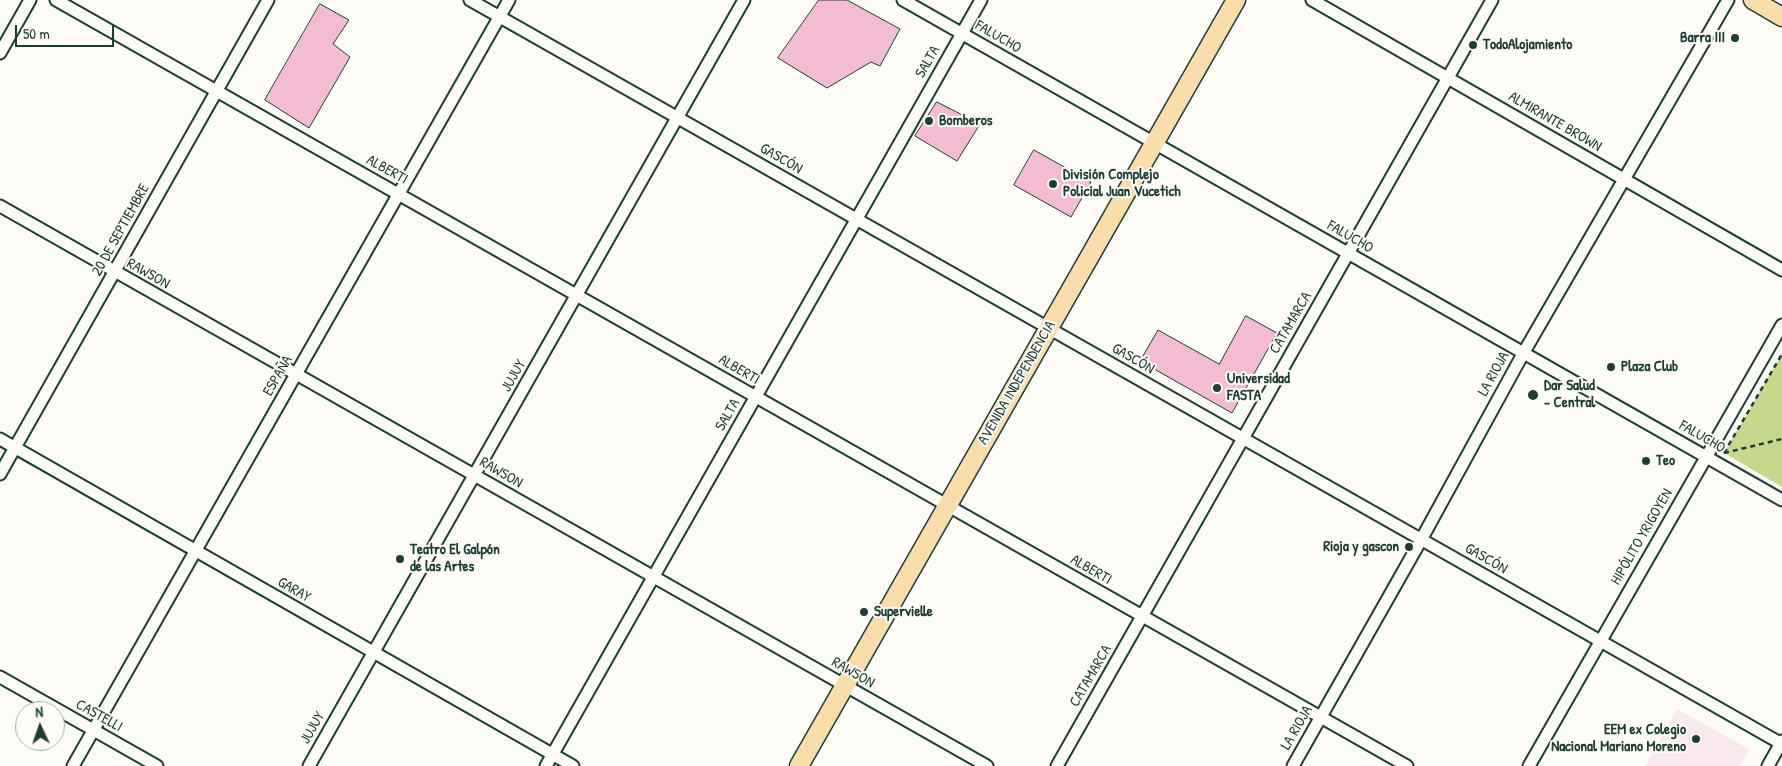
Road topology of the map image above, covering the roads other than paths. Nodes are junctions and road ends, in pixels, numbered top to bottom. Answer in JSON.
{"nodes":[{"id":1,"x":30,"y":0,"type":"edge"},
{"id":2,"x":56,"y":0,"type":"edge"},
{"id":3,"x":268,"y":0,"type":"edge"},
{"id":4,"x":470,"y":0,"type":"edge"},
{"id":5,"x":509,"y":0,"type":"edge"},
{"id":6,"x":744,"y":0,"type":"edge"},
{"id":7,"x":903,"y":0,"type":"edge"},
{"id":8,"x":981,"y":0,"type":"edge"},
{"id":9,"x":1236,"y":0,"type":"edge"},
{"id":10,"x":1312,"y":0,"type":"edge"},
{"id":11,"x":1492,"y":0,"type":"edge"},
{"id":12,"x":1728,"y":0,"type":"edge"},
{"id":13,"x":1752,"y":0,"type":"edge"},
{"id":14,"x":499,"y":16,"type":"junction"},
{"id":15,"x":1782,"y":17,"type":"edge"},
{"id":16,"x":962,"y":33,"type":"junction"},
{"id":17,"x":0,"y":53,"type":"edge"},
{"id":18,"x":1448,"y":77,"type":"junction"},
{"id":19,"x":216,"y":91,"type":"junction"},
{"id":20,"x":677,"y":118,"type":"junction"},
{"id":21,"x":1154,"y":142,"type":"junction"},
{"id":22,"x":1625,"y":179,"type":"junction"},
{"id":23,"x":398,"y":194,"type":"junction"},
{"id":24,"x":0,"y":206,"type":"edge"},
{"id":25,"x":856,"y":219,"type":"junction"},
{"id":26,"x":1348,"y":253,"type":"junction"},
{"id":27,"x":1782,"y":270,"type":"edge"},
{"id":28,"x":114,"y":272,"type":"junction"},
{"id":29,"x":577,"y":295,"type":"junction"},
{"id":30,"x":1782,"y":324,"type":"edge"},
{"id":31,"x":1048,"y":328,"type":"junction"},
{"id":32,"x":1523,"y":352,"type":"junction"},
{"id":33,"x":296,"y":374,"type":"junction"},
{"id":34,"x":756,"y":397,"type":"junction"},
{"id":35,"x":1242,"y":438,"type":"junction"},
{"id":36,"x":0,"y":439,"type":"edge"},
{"id":37,"x":15,"y":447,"type":"junction"},
{"id":38,"x":1706,"y":456,"type":"junction"},
{"id":39,"x":0,"y":474,"type":"edge"},
{"id":40,"x":474,"y":475,"type":"junction"},
{"id":41,"x":1782,"y":500,"type":"edge"},
{"id":42,"x":948,"y":505,"type":"junction"},
{"id":43,"x":1421,"y":540,"type":"junction"},
{"id":44,"x":195,"y":551,"type":"junction"},
{"id":45,"x":653,"y":577,"type":"junction"},
{"id":46,"x":1142,"y":616,"type":"junction"},
{"id":47,"x":1600,"y":641,"type":"junction"},
{"id":48,"x":374,"y":652,"type":"junction"},
{"id":49,"x":0,"y":677,"type":"edge"},
{"id":50,"x":845,"y":686,"type":"junction"},
{"id":51,"x":1321,"y":717,"type":"junction"},
{"id":52,"x":94,"y":730,"type":"junction"},
{"id":53,"x":1782,"y":743,"type":"edge"},
{"id":54,"x":553,"y":754,"type":"junction"},
{"id":55,"x":73,"y":766,"type":"edge"},
{"id":56,"x":157,"y":766,"type":"edge"},
{"id":57,"x":309,"y":766,"type":"edge"},
{"id":58,"x":546,"y":766,"type":"edge"},
{"id":59,"x":573,"y":766,"type":"edge"},
{"id":60,"x":799,"y":766,"type":"edge"},
{"id":61,"x":987,"y":766,"type":"edge"},
{"id":62,"x":1056,"y":766,"type":"edge"},
{"id":63,"x":1293,"y":766,"type":"edge"},
{"id":64,"x":1407,"y":766,"type":"edge"},
{"id":65,"x":1529,"y":766,"type":"edge"},
{"id":66,"x":1768,"y":766,"type":"edge"}],
"edges":[{"from":1,"to":17,"type":"street"},
{"from":2,"to":19,"type":"street","name":"ALBERTI"},
{"from":3,"to":19,"type":"street","name":"20 DE SEPTIEMBRE"},
{"from":4,"to":14,"type":"street","name":"GASCÓN"},
{"from":5,"to":14,"type":"street","name":"ESPAÑA"},
{"from":6,"to":20,"type":"street","name":"JUJUY"},
{"from":7,"to":16,"type":"street","name":"FALUCHO"},
{"from":8,"to":16,"type":"street","name":"SALTA"},
{"from":9,"to":21,"type":"main road","name":"AVENIDA INDEPENDENCIA"},
{"from":10,"to":18,"type":"street","name":"ALMIRANTE BROWN"},
{"from":11,"to":18,"type":"street","name":"CATAMARCA"},
{"from":12,"to":22,"type":"street","name":"LA RIOJA"},
{"from":13,"to":15,"type":"main road"},
{"from":14,"to":20,"type":"street","name":"GASCÓN"},
{"from":14,"to":23,"type":"street","name":"ESPAÑA"},
{"from":16,"to":21,"type":"street","name":"FALUCHO"},
{"from":16,"to":25,"type":"street","name":"SALTA"},
{"from":18,"to":22,"type":"street","name":"ALMIRANTE BROWN"},
{"from":18,"to":26,"type":"street","name":"CATAMARCA"},
{"from":19,"to":23,"type":"street","name":"ALBERTI"},
{"from":19,"to":28,"type":"street","name":"20 DE SEPTIEMBRE"},
{"from":20,"to":25,"type":"street","name":"GASCÓN"},
{"from":20,"to":29,"type":"street","name":"JUJUY"},
{"from":21,"to":26,"type":"street","name":"FALUCHO"},
{"from":21,"to":31,"type":"main road","name":"AVENIDA INDEPENDENCIA"},
{"from":22,"to":27,"type":"street","name":"ALMIRANTE BROWN"},
{"from":22,"to":32,"type":"street","name":"LA RIOJA"},
{"from":23,"to":29,"type":"street","name":"ALBERTI"},
{"from":23,"to":33,"type":"street","name":"ESPAÑA"},
{"from":24,"to":28,"type":"street","name":"RAWSON"},
{"from":25,"to":31,"type":"street","name":"GASCÓN"},
{"from":25,"to":34,"type":"street","name":"SALTA"},
{"from":26,"to":32,"type":"street","name":"FALUCHO"},
{"from":26,"to":35,"type":"street","name":"CATAMARCA"},
{"from":28,"to":33,"type":"street","name":"RAWSON"},
{"from":28,"to":37,"type":"street","name":"20 DE SEPTIEMBRE"},
{"from":29,"to":34,"type":"street","name":"ALBERTI"},
{"from":29,"to":40,"type":"street","name":"JUJUY"},
{"from":30,"to":38,"type":"street","name":"HIPÓLITO YRIGOYEN"},
{"from":31,"to":35,"type":"street","name":"GASCÓN"},
{"from":31,"to":42,"type":"main road","name":"AVENIDA INDEPENDENCIA"},
{"from":32,"to":38,"type":"street","name":"FALUCHO"},
{"from":32,"to":43,"type":"street","name":"LA RIOJA"},
{"from":33,"to":40,"type":"street","name":"RAWSON"},
{"from":33,"to":44,"type":"street","name":"ESPAÑA"},
{"from":34,"to":42,"type":"street","name":"ALBERTI"},
{"from":34,"to":45,"type":"street","name":"SALTA"},
{"from":35,"to":43,"type":"street","name":"GASCÓN"},
{"from":35,"to":46,"type":"street","name":"CATAMARCA"},
{"from":36,"to":37,"type":"street","name":"GARAY"},
{"from":37,"to":39,"type":"street","name":"20 DE SEPTIEMBRE"},
{"from":37,"to":44,"type":"street","name":"GARAY"},
{"from":38,"to":41,"type":"street","name":"FALUCHO"},
{"from":38,"to":47,"type":"street","name":"HIPÓLITO YRIGOYEN"},
{"from":40,"to":45,"type":"street","name":"RAWSON"},
{"from":40,"to":48,"type":"street","name":"JUJUY"},
{"from":42,"to":46,"type":"street","name":"ALBERTI"},
{"from":42,"to":50,"type":"main road","name":"AVENIDA INDEPENDENCIA"},
{"from":43,"to":47,"type":"street","name":"GASCÓN"},
{"from":43,"to":51,"type":"street","name":"LA RIOJA"},
{"from":44,"to":48,"type":"street","name":"GARAY"},
{"from":44,"to":52,"type":"street","name":"ESPAÑA"},
{"from":45,"to":50,"type":"street","name":"RAWSON"},
{"from":45,"to":54,"type":"street","name":"SALTA"},
{"from":46,"to":51,"type":"street","name":"ALBERTI"},
{"from":46,"to":62,"type":"street","name":"CATAMARCA"},
{"from":47,"to":53,"type":"street","name":"GASCÓN"},
{"from":47,"to":65,"type":"street","name":"HIPÓLITO YRIGOYEN"},
{"from":48,"to":54,"type":"street","name":"GARAY"},
{"from":48,"to":57,"type":"street","name":"JUJUY"},
{"from":49,"to":52,"type":"street","name":"CASTELLI"},
{"from":50,"to":60,"type":"main road","name":"AVENIDA INDEPENDENCIA"},
{"from":50,"to":61,"type":"street","name":"RAWSON"},
{"from":51,"to":63,"type":"street","name":"LA RIOJA"},
{"from":51,"to":64,"type":"street","name":"ALBERTI"},
{"from":52,"to":55,"type":"street","name":"ESPAÑA"},
{"from":52,"to":56,"type":"street","name":"CASTELLI"},
{"from":53,"to":66,"type":"street"},
{"from":54,"to":58,"type":"street","name":"SALTA"},
{"from":54,"to":59,"type":"street","name":"GARAY"}]}
